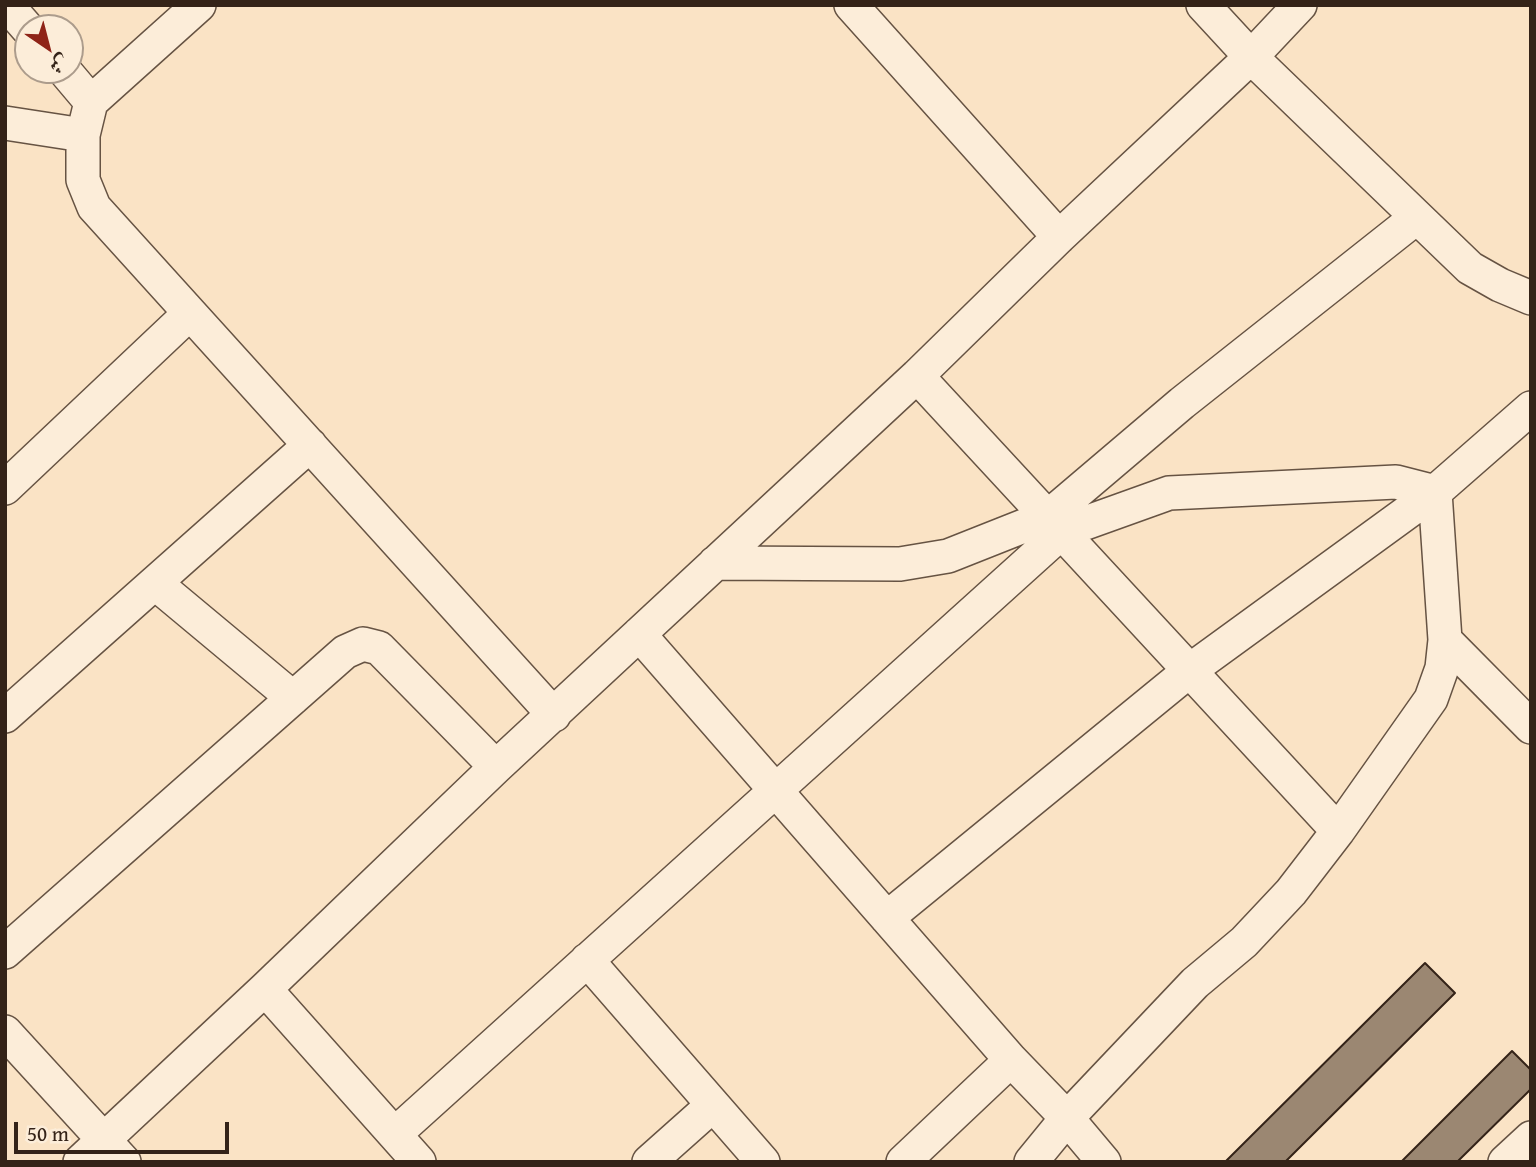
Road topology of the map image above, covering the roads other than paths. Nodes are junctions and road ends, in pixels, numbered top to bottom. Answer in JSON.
{"nodes":[{"id":1,"x":199,"y":5,"type":"edge"},
{"id":2,"x":1203,"y":5,"type":"edge"},
{"id":3,"x":1300,"y":5,"type":"edge"},
{"id":4,"x":853,"y":6,"type":"edge"},
{"id":5,"x":1251,"y":57,"type":"junction"},
{"id":6,"x":76,"y":84,"type":"edge"},
{"id":7,"x":91,"y":102,"type":"junction"},
{"id":8,"x":5,"y":124,"type":"edge"},
{"id":9,"x":83,"y":135,"type":"junction"},
{"id":10,"x":1416,"y":217,"type":"junction"},
{"id":11,"x":1059,"y":237,"type":"junction"},
{"id":12,"x":1531,"y":298,"type":"edge"},
{"id":13,"x":190,"y":313,"type":"junction"},
{"id":14,"x":917,"y":376,"type":"junction"},
{"id":15,"x":1531,"y":408,"type":"edge"},
{"id":16,"x":310,"y":446,"type":"junction"},
{"id":17,"x":5,"y":488,"type":"edge"},
{"id":18,"x":1435,"y":492,"type":"junction"},
{"id":19,"x":1056,"y":524,"type":"junction"},
{"id":20,"x":715,"y":563,"type":"junction"},
{"id":21,"x":155,"y":583,"type":"junction"},
{"id":22,"x":639,"y":634,"type":"junction"},
{"id":23,"x":1445,"y":640,"type":"junction"},
{"id":24,"x":1189,"y":671,"type":"junction"},
{"id":25,"x":293,"y":698,"type":"junction"},
{"id":26,"x":554,"y":715,"type":"junction"},
{"id":27,"x":5,"y":716,"type":"edge"},
{"id":28,"x":1531,"y":727,"type":"edge"},
{"id":29,"x":496,"y":767,"type":"junction"},
{"id":30,"x":775,"y":789,"type":"junction"},
{"id":31,"x":1338,"y":831,"type":"junction"},
{"id":32,"x":887,"y":918,"type":"junction"},
{"id":33,"x":5,"y":952,"type":"edge"},
{"id":34,"x":586,"y":960,"type":"junction"},
{"id":35,"x":265,"y":989,"type":"junction"},
{"id":36,"x":5,"y":1032,"type":"edge"},
{"id":37,"x":1011,"y":1060,"type":"junction"},
{"id":38,"x":713,"y":1105,"type":"junction"},
{"id":39,"x":1067,"y":1118,"type":"junction"},
{"id":40,"x":394,"y":1134,"type":"junction"},
{"id":41,"x":1531,"y":1138,"type":"edge"},
{"id":42,"x":103,"y":1155,"type":"edge"},
{"id":43,"x":419,"y":1162,"type":"edge"},
{"id":44,"x":649,"y":1162,"type":"edge"},
{"id":45,"x":762,"y":1162,"type":"edge"},
{"id":46,"x":903,"y":1162,"type":"edge"},
{"id":47,"x":1031,"y":1162,"type":"edge"},
{"id":48,"x":1104,"y":1162,"type":"edge"},
{"id":49,"x":1505,"y":1162,"type":"edge"}],
"edges":[{"from":1,"to":7,"type":"street"},
{"from":2,"to":5,"type":"street"},
{"from":3,"to":5,"type":"street"},
{"from":4,"to":11,"type":"street"},
{"from":5,"to":10,"type":"street"},
{"from":5,"to":11,"type":"street"},
{"from":6,"to":7,"type":"street"},
{"from":7,"to":9,"type":"street"},
{"from":8,"to":9,"type":"street"},
{"from":9,"to":13,"type":"street"},
{"from":10,"to":12,"type":"street"},
{"from":10,"to":19,"type":"street"},
{"from":11,"to":14,"type":"street"},
{"from":13,"to":16,"type":"street"},
{"from":13,"to":17,"type":"street"},
{"from":14,"to":19,"type":"street"},
{"from":14,"to":20,"type":"street"},
{"from":15,"to":18,"type":"street"},
{"from":16,"to":21,"type":"street"},
{"from":16,"to":26,"type":"street"},
{"from":18,"to":19,"type":"street"},
{"from":18,"to":23,"type":"street"},
{"from":18,"to":24,"type":"street"},
{"from":19,"to":20,"type":"street"},
{"from":19,"to":24,"type":"street"},
{"from":19,"to":30,"type":"street"},
{"from":20,"to":22,"type":"street"},
{"from":21,"to":25,"type":"street"},
{"from":21,"to":27,"type":"street"},
{"from":22,"to":26,"type":"street"},
{"from":22,"to":30,"type":"street"},
{"from":23,"to":28,"type":"street"},
{"from":23,"to":31,"type":"street"},
{"from":24,"to":31,"type":"street"},
{"from":24,"to":32,"type":"street"},
{"from":25,"to":29,"type":"street"},
{"from":25,"to":33,"type":"street"},
{"from":26,"to":29,"type":"street"},
{"from":29,"to":35,"type":"street"},
{"from":30,"to":32,"type":"street"},
{"from":30,"to":34,"type":"street"},
{"from":31,"to":39,"type":"street"},
{"from":32,"to":37,"type":"street"},
{"from":34,"to":38,"type":"street"},
{"from":34,"to":40,"type":"street"},
{"from":35,"to":40,"type":"street"},
{"from":35,"to":42,"type":"street"},
{"from":36,"to":42,"type":"street"},
{"from":37,"to":39,"type":"street"},
{"from":37,"to":46,"type":"street"},
{"from":38,"to":44,"type":"street"},
{"from":38,"to":45,"type":"street"},
{"from":39,"to":47,"type":"street"},
{"from":39,"to":48,"type":"street"},
{"from":40,"to":43,"type":"street"},
{"from":41,"to":49,"type":"street"}]}
